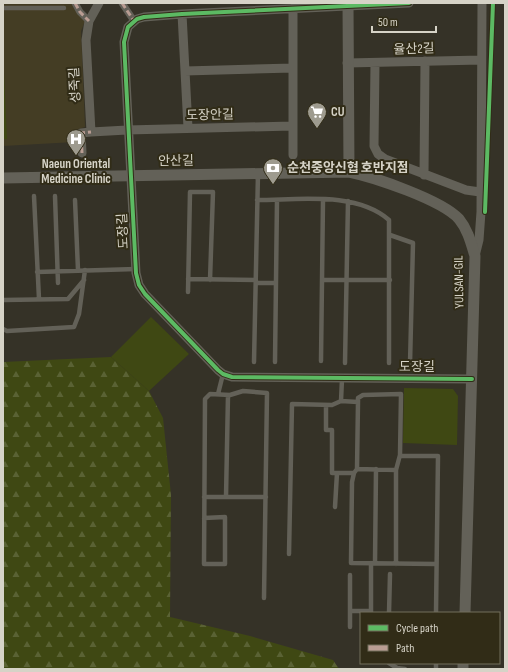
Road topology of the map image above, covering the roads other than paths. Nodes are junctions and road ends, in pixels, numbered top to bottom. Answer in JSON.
{"nodes":[{"id":1,"x":75,"y":3,"type":"edge"},
{"id":2,"x":99,"y":3,"type":"edge"},
{"id":3,"x":122,"y":3,"type":"edge"},
{"id":4,"x":409,"y":3,"type":"edge"},
{"id":5,"x":482,"y":3,"type":"edge"},
{"id":6,"x":348,"y":4,"type":"edge"},
{"id":7,"x":3,"y":8,"type":"edge"},
{"id":8,"x":64,"y":8,"type":"dead end"},
{"id":9,"x":293,"y":8,"type":"junction"},
{"id":10,"x":182,"y":14,"type":"junction"},
{"id":11,"x":90,"y":21,"type":"junction"},
{"id":12,"x":134,"y":21,"type":"junction"},
{"id":13,"x":481,"y":60,"type":"junction"},
{"id":14,"x":425,"y":61,"type":"junction"},
{"id":15,"x":347,"y":63,"type":"junction"},
{"id":16,"x":375,"y":63,"type":"junction"},
{"id":17,"x":292,"y":68,"type":"junction"},
{"id":18,"x":185,"y":71,"type":"junction"},
{"id":19,"x":292,"y":126,"type":"junction"},
{"id":20,"x":188,"y":128,"type":"junction"},
{"id":21,"x":128,"y":130,"type":"junction"},
{"id":22,"x":91,"y":132,"type":"junction"},
{"id":23,"x":82,"y":154,"type":"dead end"},
{"id":24,"x":293,"y":155,"type":"dead end"},
{"id":25,"x":349,"y":172,"type":"junction"},
{"id":26,"x":258,"y":173,"type":"junction"},
{"id":27,"x":424,"y":175,"type":"junction"},
{"id":28,"x":130,"y":176,"type":"junction"},
{"id":29,"x":3,"y":178,"type":"edge"},
{"id":30,"x":480,"y":192,"type":"junction"},
{"id":31,"x":34,"y":196,"type":"dead end"},
{"id":32,"x":55,"y":196,"type":"dead end"},
{"id":33,"x":75,"y":200,"type":"dead end"},
{"id":34,"x":257,"y":200,"type":"junction"},
{"id":35,"x":277,"y":200,"type":"junction"},
{"id":36,"x":323,"y":200,"type":"junction"},
{"id":37,"x":348,"y":201,"type":"junction"},
{"id":38,"x":390,"y":235,"type":"junction"},
{"id":39,"x":474,"y":256,"type":"junction"},
{"id":40,"x":136,"y":269,"type":"junction"},
{"id":41,"x":78,"y":270,"type":"junction"},
{"id":42,"x":85,"y":270,"type":"junction"},
{"id":43,"x":57,"y":271,"type":"junction"},
{"id":44,"x":37,"y":272,"type":"junction"},
{"id":45,"x":84,"y":280,"type":"junction"},
{"id":46,"x":188,"y":280,"type":"junction"},
{"id":47,"x":210,"y":280,"type":"junction"},
{"id":48,"x":322,"y":280,"type":"junction"},
{"id":49,"x":346,"y":280,"type":"junction"},
{"id":50,"x":390,"y":280,"type":"junction"},
{"id":51,"x":256,"y":281,"type":"junction"},
{"id":52,"x":58,"y":283,"type":"dead end"},
{"id":53,"x":276,"y":283,"type":"junction"},
{"id":54,"x":188,"y":292,"type":"dead end"},
{"id":55,"x":38,"y":299,"type":"junction"},
{"id":56,"x":3,"y":300,"type":"edge"},
{"id":57,"x":3,"y":329,"type":"edge"},
{"id":58,"x":321,"y":361,"type":"dead end"},
{"id":59,"x":254,"y":362,"type":"dead end"},
{"id":60,"x":275,"y":362,"type":"dead end"},
{"id":61,"x":345,"y":363,"type":"dead end"},
{"id":62,"x":389,"y":363,"type":"dead end"},
{"id":63,"x":410,"y":364,"type":"dead end"},
{"id":64,"x":223,"y":374,"type":"junction"},
{"id":65,"x":342,"y":379,"type":"junction"},
{"id":66,"x":472,"y":379,"type":"junction"},
{"id":67,"x":218,"y":394,"type":"junction"},
{"id":68,"x":228,"y":395,"type":"junction"},
{"id":69,"x":341,"y":401,"type":"junction"},
{"id":70,"x":358,"y":402,"type":"junction"},
{"id":71,"x":326,"y":405,"type":"junction"},
{"id":72,"x":400,"y":456,"type":"junction"},
{"id":73,"x":376,"y":469,"type":"junction"},
{"id":74,"x":396,"y":470,"type":"junction"},
{"id":75,"x":356,"y":471,"type":"junction"},
{"id":76,"x":337,"y":473,"type":"junction"},
{"id":77,"x":204,"y":497,"type":"junction"},
{"id":78,"x":226,"y":497,"type":"junction"},
{"id":79,"x":266,"y":497,"type":"junction"},
{"id":80,"x":335,"y":507,"type":"dead end"},
{"id":81,"x":204,"y":518,"type":"junction"},
{"id":82,"x":289,"y":554,"type":"dead end"},
{"id":83,"x":373,"y":564,"type":"junction"},
{"id":84,"x":396,"y":564,"type":"junction"},
{"id":85,"x":436,"y":564,"type":"junction"},
{"id":86,"x":390,"y":574,"type":"dead end"},
{"id":87,"x":350,"y":575,"type":"dead end"},
{"id":88,"x":264,"y":598,"type":"dead end"},
{"id":89,"x":350,"y":612,"type":"junction"},
{"id":90,"x":371,"y":612,"type":"edge"},
{"id":91,"x":389,"y":612,"type":"edge"},
{"id":92,"x":436,"y":612,"type":"edge"},
{"id":93,"x":465,"y":612,"type":"edge"},
{"id":94,"x":350,"y":627,"type":"dead end"},
{"id":95,"x":391,"y":664,"type":"edge"},
{"id":96,"x":405,"y":669,"type":"edge"}],
"edges":[{"from":1,"to":11,"type":"street"},
{"from":2,"to":11,"type":"street","name":"성죽길"},
{"from":3,"to":12,"type":"street"},
{"from":4,"to":6,"type":"street"},
{"from":5,"to":13,"type":"street"},
{"from":6,"to":9,"type":"street"},
{"from":6,"to":15,"type":"street"},
{"from":7,"to":8,"type":"lane"},
{"from":9,"to":10,"type":"street"},
{"from":9,"to":17,"type":"street"},
{"from":10,"to":12,"type":"street"},
{"from":10,"to":18,"type":"street"},
{"from":11,"to":22,"type":"street","name":"성죽길"},
{"from":12,"to":21,"type":"street","name":"도장길"},
{"from":13,"to":14,"type":"street","name":"율산2길"},
{"from":13,"to":30,"type":"street"},
{"from":14,"to":16,"type":"street","name":"율산2길"},
{"from":14,"to":27,"type":"street"},
{"from":15,"to":16,"type":"street","name":"율산2길"},
{"from":15,"to":25,"type":"street"},
{"from":16,"to":27,"type":"street"},
{"from":17,"to":18,"type":"street"},
{"from":17,"to":19,"type":"street"},
{"from":18,"to":20,"type":"street"},
{"from":19,"to":20,"type":"street","name":"도장안길"},
{"from":19,"to":24,"type":"street"},
{"from":20,"to":21,"type":"street","name":"도장안길"},
{"from":21,"to":22,"type":"street"},
{"from":21,"to":28,"type":"street","name":"도장길"},
{"from":22,"to":23,"type":"street"},
{"from":25,"to":26,"type":"street","name":"안산길"},
{"from":25,"to":39,"type":"street","name":"YULSAN-GIL"},
{"from":26,"to":28,"type":"street","name":"안산길"},
{"from":26,"to":34,"type":"lane"},
{"from":27,"to":30,"type":"street"},
{"from":28,"to":29,"type":"street","name":"안산길"},
{"from":28,"to":40,"type":"street","name":"도장길"},
{"from":30,"to":39,"type":"street"},
{"from":31,"to":44,"type":"lane"},
{"from":32,"to":43,"type":"lane"},
{"from":33,"to":41,"type":"lane"},
{"from":34,"to":35,"type":"lane"},
{"from":34,"to":51,"type":"lane"},
{"from":35,"to":36,"type":"lane"},
{"from":35,"to":53,"type":"lane"},
{"from":36,"to":37,"type":"lane"},
{"from":36,"to":48,"type":"lane"},
{"from":37,"to":38,"type":"lane"},
{"from":37,"to":49,"type":"lane"},
{"from":38,"to":50,"type":"lane"},
{"from":38,"to":63,"type":"lane"},
{"from":39,"to":66,"type":"street","name":"YULSAN-GIL"},
{"from":40,"to":42,"type":"lane"},
{"from":40,"to":64,"type":"street","name":"도장길"},
{"from":41,"to":42,"type":"lane"},
{"from":41,"to":43,"type":"lane"},
{"from":42,"to":45,"type":"lane"},
{"from":43,"to":44,"type":"lane"},
{"from":43,"to":52,"type":"lane"},
{"from":44,"to":55,"type":"lane"},
{"from":45,"to":55,"type":"lane"},
{"from":45,"to":57,"type":"lane"},
{"from":46,"to":47,"type":"lane"},
{"from":46,"to":47,"type":"lane"},
{"from":46,"to":54,"type":"lane"},
{"from":47,"to":51,"type":"lane"},
{"from":48,"to":49,"type":"lane"},
{"from":48,"to":58,"type":"lane"},
{"from":49,"to":50,"type":"lane"},
{"from":49,"to":61,"type":"lane"},
{"from":50,"to":62,"type":"lane"},
{"from":51,"to":53,"type":"lane"},
{"from":51,"to":59,"type":"lane"},
{"from":53,"to":60,"type":"lane"},
{"from":55,"to":56,"type":"lane"},
{"from":64,"to":65,"type":"street","name":"도장길"},
{"from":64,"to":67,"type":"lane"},
{"from":65,"to":66,"type":"street","name":"도장길"},
{"from":65,"to":69,"type":"lane"},
{"from":66,"to":93,"type":"street","name":"YULSAN-GIL"},
{"from":67,"to":68,"type":"lane"},
{"from":67,"to":77,"type":"lane"},
{"from":68,"to":78,"type":"lane"},
{"from":68,"to":79,"type":"lane"},
{"from":69,"to":70,"type":"lane"},
{"from":69,"to":71,"type":"lane"},
{"from":70,"to":72,"type":"lane"},
{"from":70,"to":75,"type":"lane"},
{"from":71,"to":76,"type":"lane"},
{"from":71,"to":82,"type":"lane"},
{"from":72,"to":74,"type":"lane"},
{"from":72,"to":85,"type":"lane"},
{"from":73,"to":74,"type":"lane"},
{"from":73,"to":75,"type":"lane"},
{"from":73,"to":83,"type":"lane"},
{"from":74,"to":84,"type":"lane"},
{"from":75,"to":76,"type":"lane"},
{"from":75,"to":83,"type":"lane"},
{"from":76,"to":80,"type":"lane"},
{"from":77,"to":78,"type":"lane"},
{"from":77,"to":81,"type":"lane"},
{"from":78,"to":79,"type":"lane"},
{"from":79,"to":88,"type":"lane"},
{"from":81,"to":81,"type":"lane"},
{"from":83,"to":84,"type":"lane"},
{"from":83,"to":90,"type":"lane"},
{"from":84,"to":85,"type":"lane"},
{"from":85,"to":92,"type":"lane"},
{"from":86,"to":91,"type":"lane"},
{"from":87,"to":89,"type":"lane"},
{"from":89,"to":90,"type":"lane"},
{"from":89,"to":94,"type":"lane"},
{"from":95,"to":96,"type":"lane"}]}
